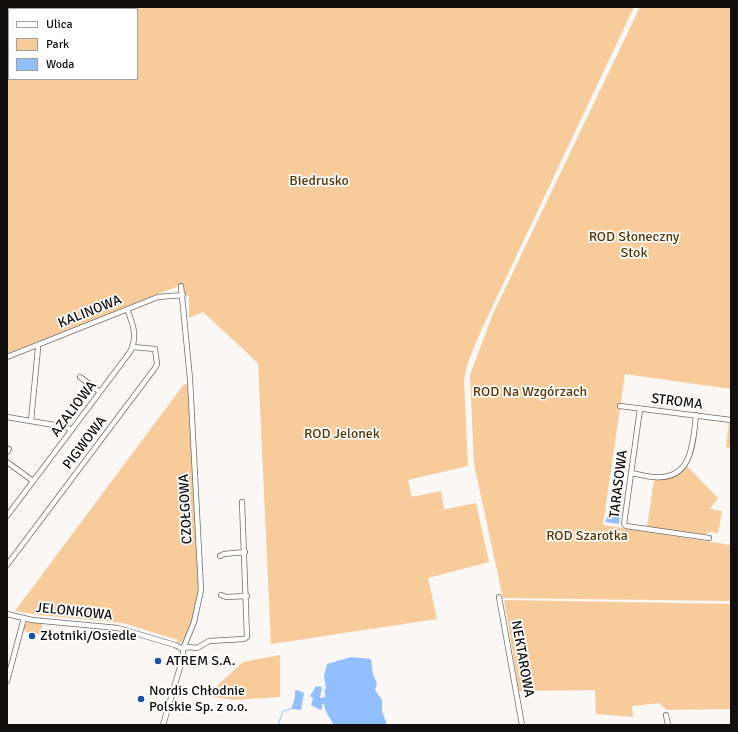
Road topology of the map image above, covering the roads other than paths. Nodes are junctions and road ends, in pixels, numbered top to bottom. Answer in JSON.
{"nodes":[{"id":1,"x":181,"y":286,"type":"dead end"},
{"id":2,"x":183,"y":295,"type":"junction"},
{"id":3,"x":127,"y":309,"type":"junction"},
{"id":4,"x":37,"y":345,"type":"junction"},
{"id":5,"x":133,"y":347,"type":"junction"},
{"id":6,"x":7,"y":357,"type":"edge"},
{"id":7,"x":80,"y":377,"type":"dead end"},
{"id":8,"x":100,"y":392,"type":"junction"},
{"id":9,"x":620,"y":406,"type":"dead end"},
{"id":10,"x":640,"y":409,"type":"junction"},
{"id":11,"x":696,"y":415,"type":"junction"},
{"id":12,"x":7,"y":417,"type":"edge"},
{"id":13,"x":731,"y":420,"type":"edge"},
{"id":14,"x":31,"y":421,"type":"junction"},
{"id":15,"x":71,"y":430,"type":"junction"},
{"id":16,"x":7,"y":462,"type":"edge"},
{"id":17,"x":631,"y":473,"type":"junction"},
{"id":18,"x":33,"y":481,"type":"junction"},
{"id":19,"x":242,"y":502,"type":"dead end"},
{"id":20,"x":7,"y":516,"type":"edge"},
{"id":21,"x":709,"y":538,"type":"dead end"},
{"id":22,"x":244,"y":552,"type":"junction"},
{"id":23,"x":220,"y":556,"type":"dead end"},
{"id":24,"x":7,"y":565,"type":"edge"},
{"id":25,"x":221,"y":595,"type":"dead end"},
{"id":26,"x":247,"y":596,"type":"junction"},
{"id":27,"x":499,"y":597,"type":"dead end"},
{"id":28,"x":7,"y":614,"type":"edge"},
{"id":29,"x":24,"y":618,"type":"junction"},
{"id":30,"x":183,"y":649,"type":"junction"},
{"id":31,"x":7,"y":681,"type":"edge"},
{"id":32,"x":666,"y":715,"type":"dead end"},
{"id":33,"x":163,"y":725,"type":"edge"},
{"id":34,"x":522,"y":725,"type":"edge"},
{"id":35,"x":668,"y":725,"type":"edge"}],
"edges":[{"from":1,"to":2,"type":"street","name":"CZOŁGOWA"},
{"from":2,"to":3,"type":"street","name":"KALINOWA"},
{"from":2,"to":30,"type":"street","name":"CZOŁGOWA"},
{"from":3,"to":4,"type":"street","name":"KALINOWA"},
{"from":3,"to":5,"type":"street"},
{"from":4,"to":6,"type":"street","name":"KALINOWA"},
{"from":4,"to":14,"type":"street"},
{"from":5,"to":8,"type":"street","name":"AZALIOWA"},
{"from":5,"to":24,"type":"street","name":"PIGWOWA"},
{"from":7,"to":8,"type":"street"},
{"from":8,"to":15,"type":"street","name":"AZALIOWA"},
{"from":9,"to":10,"type":"street","name":"STROMA"},
{"from":10,"to":11,"type":"street","name":"STROMA"},
{"from":10,"to":17,"type":"street","name":"TARASOWA"},
{"from":11,"to":13,"type":"street","name":"STROMA"},
{"from":11,"to":17,"type":"street"},
{"from":12,"to":14,"type":"street"},
{"from":14,"to":15,"type":"street"},
{"from":15,"to":18,"type":"street","name":"AZALIOWA"},
{"from":16,"to":18,"type":"street"},
{"from":17,"to":21,"type":"street","name":"TARASOWA"},
{"from":18,"to":20,"type":"street","name":"AZALIOWA"},
{"from":19,"to":22,"type":"street"},
{"from":22,"to":23,"type":"street"},
{"from":22,"to":26,"type":"street"},
{"from":25,"to":26,"type":"street"},
{"from":26,"to":30,"type":"street"},
{"from":27,"to":34,"type":"street","name":"NEKTAROWA"},
{"from":28,"to":29,"type":"street","name":"JELONKOWA"},
{"from":29,"to":30,"type":"street","name":"JELONKOWA"},
{"from":29,"to":31,"type":"street"},
{"from":30,"to":33,"type":"street","name":"CZOŁGOWA"},
{"from":32,"to":35,"type":"street"}]}
